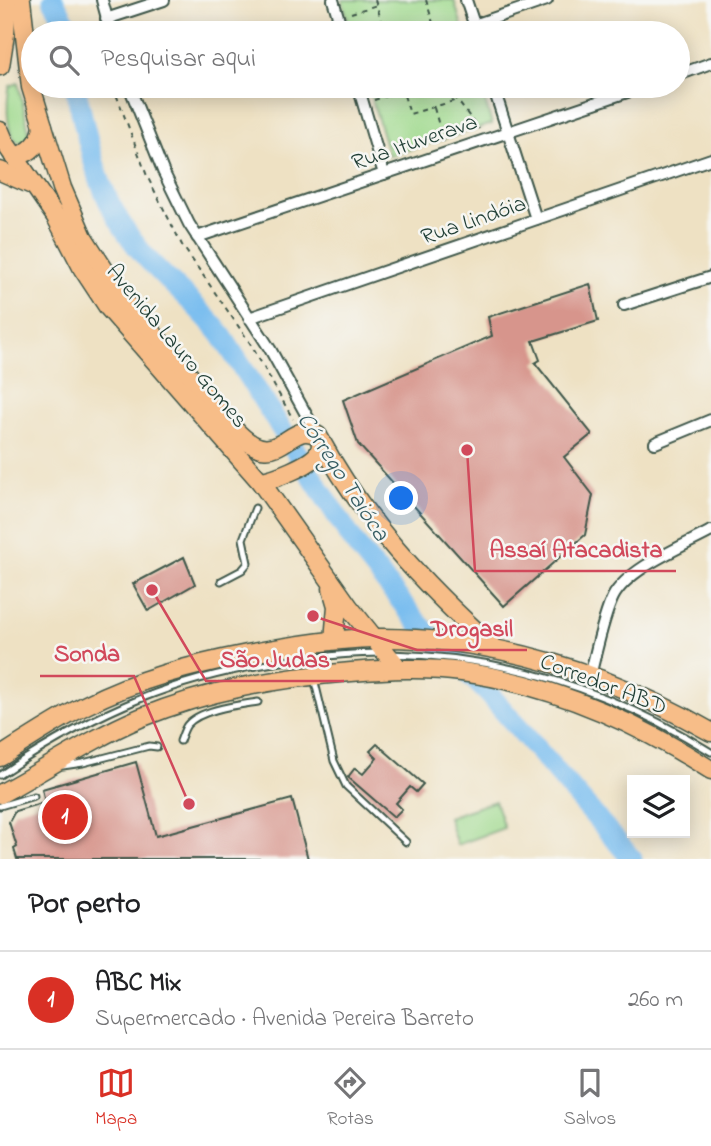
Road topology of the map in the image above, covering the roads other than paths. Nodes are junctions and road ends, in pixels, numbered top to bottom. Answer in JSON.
{"nodes":[{"id":1,"x":102,"y":0,"type":"edge"},
{"id":2,"x":164,"y":0,"type":"edge"},
{"id":3,"x":333,"y":0,"type":"edge"},
{"id":4,"x":466,"y":0,"type":"edge"},
{"id":5,"x":547,"y":0,"type":"edge"},
{"id":6,"x":17,"y":1,"type":"edge"},
{"id":7,"x":106,"y":19,"type":"joint"},
{"id":8,"x":339,"y":21,"type":"edge"},
{"id":9,"x":473,"y":21,"type":"edge"},
{"id":10,"x":496,"y":21,"type":"edge"},
{"id":11,"x":21,"y":26,"type":"edge"},
{"id":12,"x":711,"y":63,"type":"edge"},
{"id":13,"x":0,"y":66,"type":"edge"},
{"id":14,"x":690,"y":71,"type":"edge"},
{"id":15,"x":21,"y":74,"type":"edge"},
{"id":16,"x":0,"y":78,"type":"edge"},
{"id":17,"x":34,"y":98,"type":"edge"},
{"id":18,"x":134,"y":98,"type":"edge"},
{"id":19,"x":362,"y":98,"type":"edge"},
{"id":20,"x":497,"y":98,"type":"edge"},
{"id":21,"x":609,"y":98,"type":"edge"},
{"id":22,"x":43,"y":126,"type":"junction"},
{"id":23,"x":0,"y":131,"type":"edge"},
{"id":24,"x":508,"y":132,"type":"junction"},
{"id":25,"x":14,"y":157,"type":"junction"},
{"id":26,"x":711,"y":159,"type":"edge"},
{"id":27,"x":0,"y":171,"type":"edge"},
{"id":28,"x":384,"y":174,"type":"junction"},
{"id":29,"x":35,"y":187,"type":"junction"},
{"id":30,"x":536,"y":219,"type":"junction"},
{"id":31,"x":197,"y":237,"type":"junction"},
{"id":32,"x":711,"y":277,"type":"edge"},
{"id":33,"x":624,"y":305,"type":"dead end"},
{"id":34,"x":249,"y":318,"type":"junction"},
{"id":35,"x":295,"y":396,"type":"junction"},
{"id":36,"x":711,"y":420,"type":"edge"},
{"id":37,"x":309,"y":437,"type":"junction"},
{"id":38,"x":655,"y":443,"type":"dead end"},
{"id":39,"x":260,"y":481,"type":"junction"},
{"id":40,"x":254,"y":508,"type":"dead end"},
{"id":41,"x":711,"y":531,"type":"edge"},
{"id":42,"x":221,"y":581,"type":"dead end"},
{"id":43,"x":330,"y":582,"type":"junction"},
{"id":44,"x":373,"y":638,"type":"junction"},
{"id":45,"x":334,"y":640,"type":"junction"},
{"id":46,"x":494,"y":647,"type":"junction"},
{"id":47,"x":386,"y":653,"type":"junction"},
{"id":48,"x":426,"y":655,"type":"junction"},
{"id":49,"x":398,"y":668,"type":"junction"},
{"id":50,"x":480,"y":668,"type":"junction"},
{"id":51,"x":313,"y":676,"type":"junction"},
{"id":52,"x":590,"y":676,"type":"junction"},
{"id":53,"x":258,"y":702,"type":"dead end"},
{"id":54,"x":711,"y":732,"type":"edge"},
{"id":55,"x":180,"y":741,"type":"dead end"},
{"id":56,"x":157,"y":747,"type":"dead end"},
{"id":57,"x":711,"y":752,"type":"edge"},
{"id":58,"x":0,"y":757,"type":"edge"},
{"id":59,"x":43,"y":768,"type":"junction"},
{"id":60,"x":711,"y":770,"type":"edge"},
{"id":61,"x":0,"y":775,"type":"edge"},
{"id":62,"x":0,"y":794,"type":"edge"},
{"id":63,"x":34,"y":796,"type":"dead end"},
{"id":64,"x":0,"y":806,"type":"edge"},
{"id":65,"x":406,"y":842,"type":"dead end"}],
"edges":[{"from":1,"to":7,"type":"street"},
{"from":2,"to":7,"type":"street"},
{"from":3,"to":8,"type":"street"},
{"from":4,"to":9,"type":"street"},
{"from":5,"to":10,"type":"street"},
{"from":6,"to":11,"type":"main road","name":"Avenida Lauro Gomes"},
{"from":6,"to":13,"type":"main road","name":"Avenida Lauro Gomes"},
{"from":12,"to":14,"type":"street"},
{"from":15,"to":16,"type":"main road"},
{"from":17,"to":22,"type":"main road","name":"Avenida Lauro Gomes"},
{"from":18,"to":31,"type":"street"},
{"from":19,"to":28,"type":"street"},
{"from":20,"to":24,"type":"street"},
{"from":21,"to":24,"type":"street","name":"Rua Ituverava"},
{"from":22,"to":25,"type":"main road"},
{"from":22,"to":37,"type":"main road","name":"Avenida Lauro Gomes"},
{"from":23,"to":25,"type":"main road","name":"Avenida Lauro Gomes"},
{"from":24,"to":28,"type":"street","name":"Rua Ituverava"},
{"from":24,"to":30,"type":"street"},
{"from":25,"to":29,"type":"main road","name":"Avenida Lauro Gomes"},
{"from":26,"to":30,"type":"street","name":"Rua Lindóia"},
{"from":27,"to":29,"type":"main road"},
{"from":28,"to":31,"type":"street","name":"Rua Ituverava"},
{"from":29,"to":39,"type":"main road","name":"Avenida Lauro Gomes"},
{"from":30,"to":34,"type":"street","name":"Rua Lindóia"},
{"from":31,"to":34,"type":"street"},
{"from":32,"to":33,"type":"street"},
{"from":34,"to":35,"type":"street"},
{"from":35,"to":37,"type":"street"},
{"from":35,"to":37,"type":"street"},
{"from":36,"to":38,"type":"street"},
{"from":37,"to":39,"type":"main road"},
{"from":37,"to":46,"type":"main road"},
{"from":39,"to":43,"type":"main road","name":"Avenida Lauro Gomes"},
{"from":40,"to":42,"type":"lane"},
{"from":41,"to":52,"type":"street"},
{"from":43,"to":44,"type":"main road","name":"Avenida Lauro Gomes"},
{"from":43,"to":45,"type":"main road","name":"Avenida Lauro Gomes"},
{"from":44,"to":45,"type":"main road"},
{"from":44,"to":47,"type":"main road","name":"Avenida Lauro Gomes"},
{"from":44,"to":48,"type":"main road"},
{"from":45,"to":58,"type":"main road"},
{"from":46,"to":48,"type":"main road"},
{"from":46,"to":52,"type":"main road"},
{"from":47,"to":48,"type":"lane"},
{"from":47,"to":49,"type":"main road","name":"Avenida Lauro Gomes"},
{"from":47,"to":61,"type":"lane"},
{"from":48,"to":49,"type":"main road"},
{"from":48,"to":50,"type":"main road"},
{"from":49,"to":51,"type":"main road"},
{"from":50,"to":57,"type":"lane","name":"Corredor ABD"},
{"from":50,"to":60,"type":"main road"},
{"from":51,"to":59,"type":"main road"},
{"from":51,"to":65,"type":"lane"},
{"from":52,"to":54,"type":"main road"},
{"from":53,"to":55,"type":"lane"},
{"from":56,"to":59,"type":"lane"},
{"from":59,"to":62,"type":"main road"},
{"from":63,"to":64,"type":"lane"}]}
